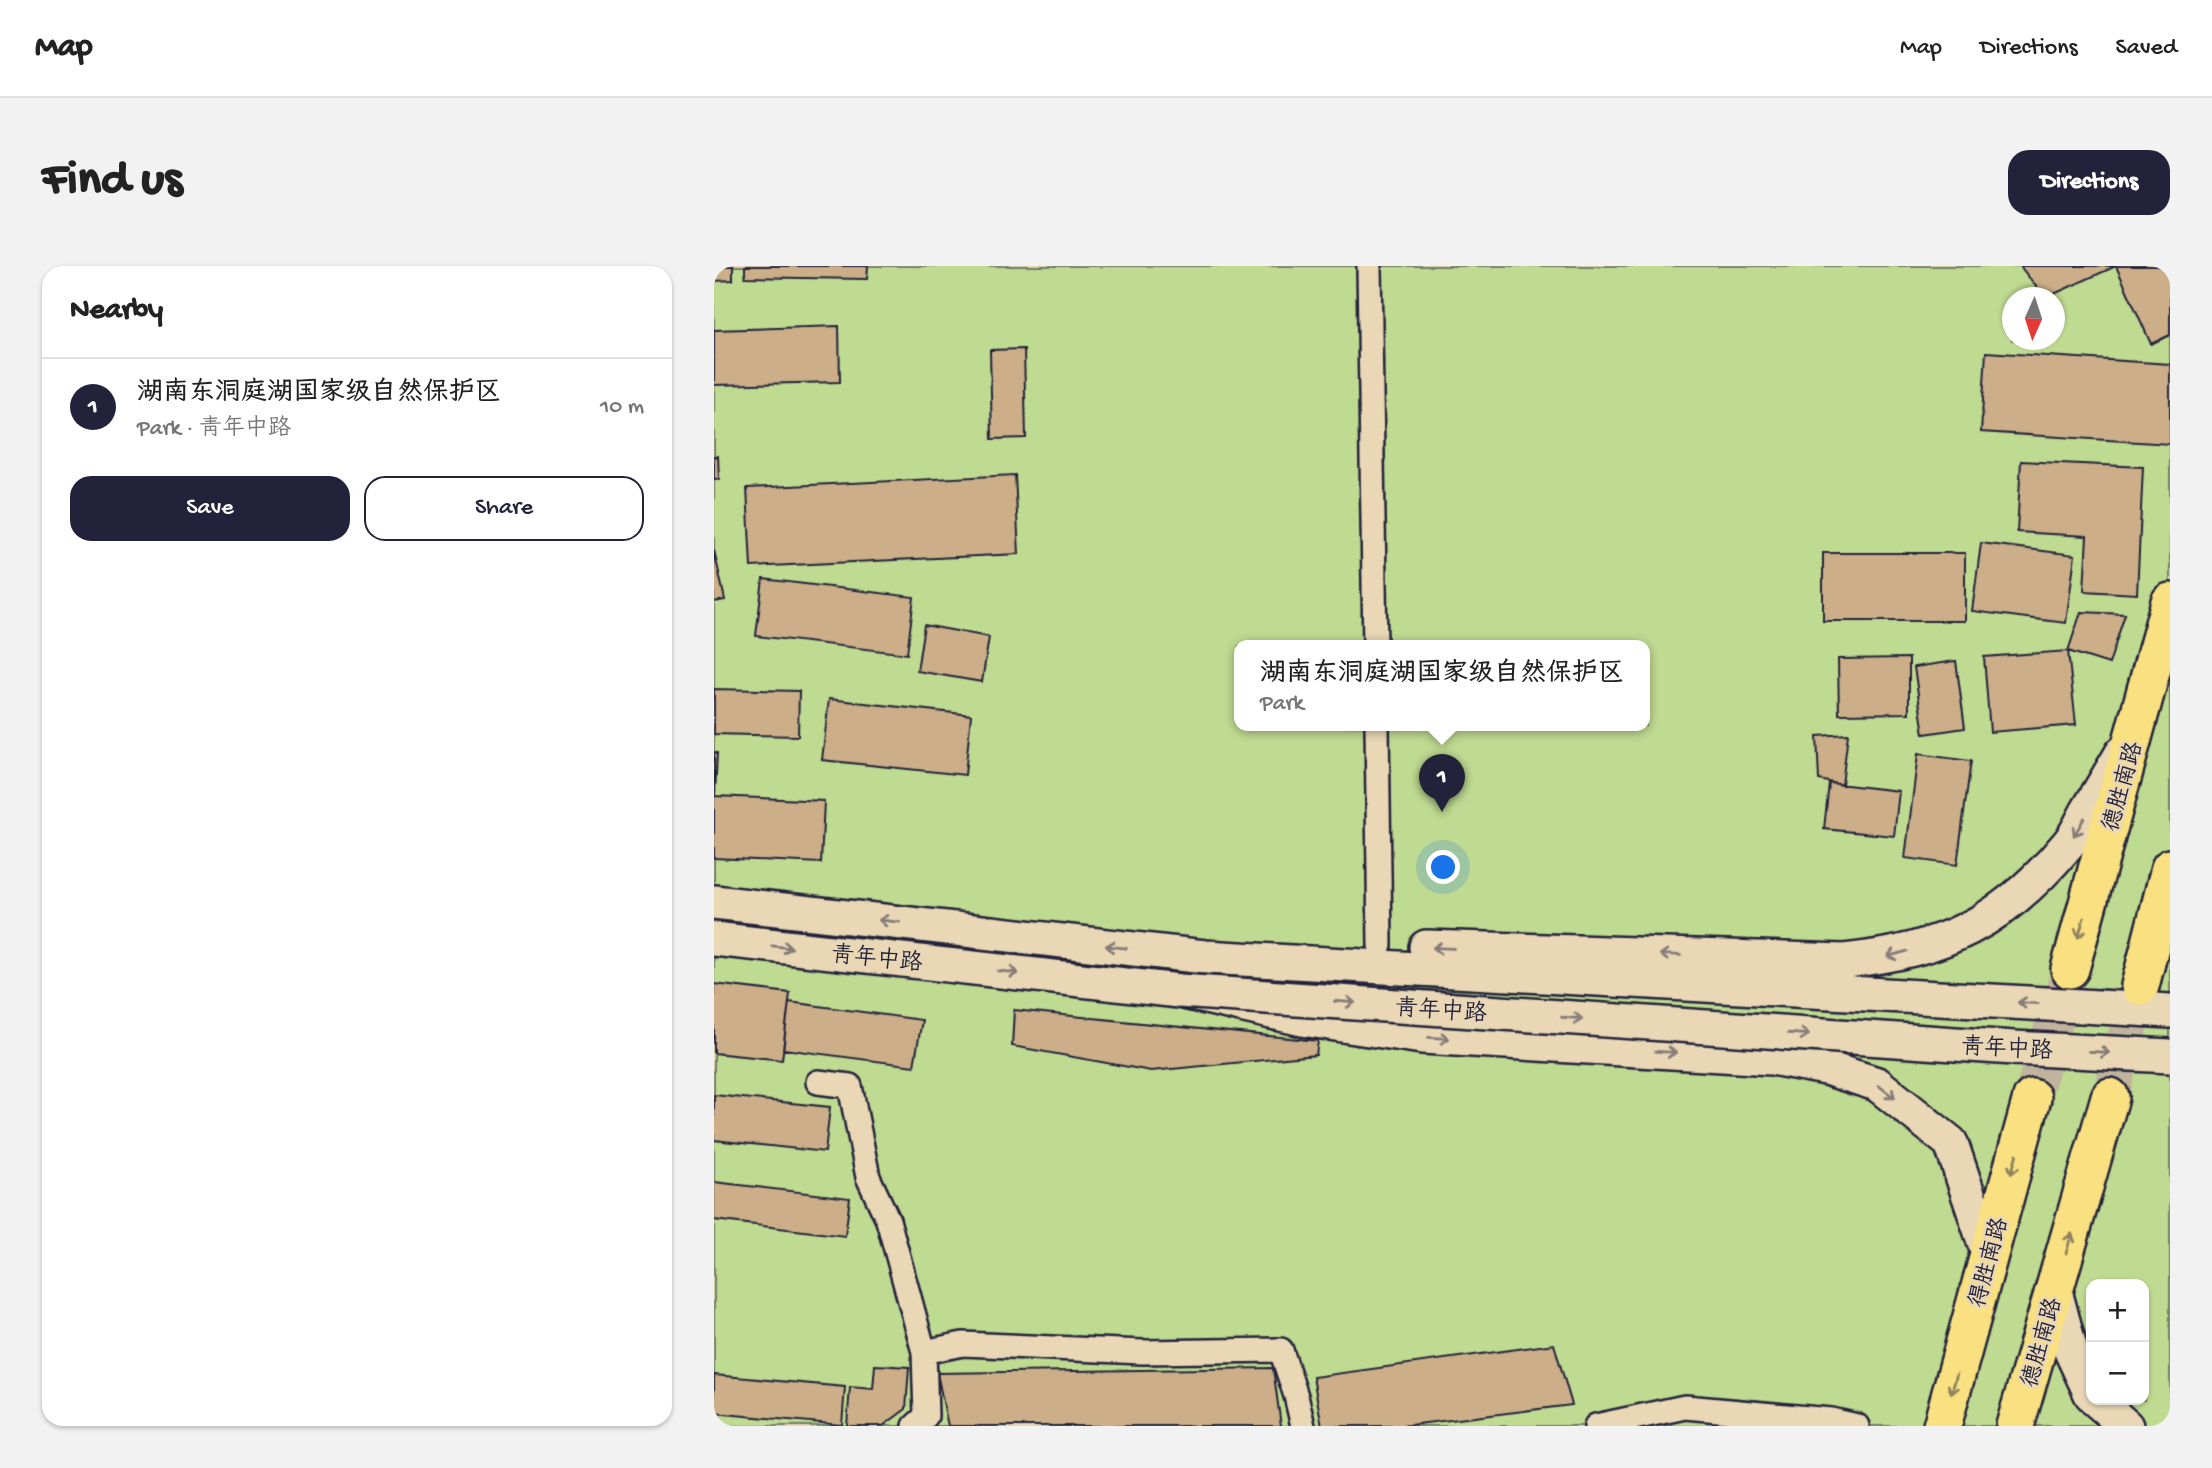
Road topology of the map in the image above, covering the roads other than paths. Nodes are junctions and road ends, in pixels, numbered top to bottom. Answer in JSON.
{"nodes":[{"id":1,"x":1368,"y":266,"type":"edge"},
{"id":2,"x":2170,"y":602,"type":"edge"},
{"id":3,"x":1375,"y":640,"type":"edge"},
{"id":4,"x":2138,"y":726,"type":"junction"},
{"id":5,"x":1377,"y":731,"type":"edge"},
{"id":6,"x":2170,"y":867,"type":"edge"},
{"id":7,"x":714,"y":902,"type":"edge"},
{"id":8,"x":714,"y":939,"type":"edge"},
{"id":9,"x":1380,"y":945,"type":"junction"},
{"id":10,"x":1205,"y":957,"type":"junction"},
{"id":11,"x":2070,"y":969,"type":"tunnel mouth"},
{"id":12,"x":2140,"y":986,"type":"tunnel mouth"},
{"id":13,"x":1179,"y":991,"type":"junction"},
{"id":14,"x":2170,"y":1011,"type":"edge"},
{"id":15,"x":2170,"y":1056,"type":"edge"},
{"id":16,"x":818,"y":1082,"type":"dead end"},
{"id":17,"x":2110,"y":1097,"type":"tunnel mouth"},
{"id":18,"x":2032,"y":1098,"type":"tunnel mouth"},
{"id":19,"x":1989,"y":1256,"type":"junction"},
{"id":20,"x":2055,"y":1291,"type":"junction"},
{"id":21,"x":924,"y":1352,"type":"junction"},
{"id":22,"x":2086,"y":1384,"type":"edge"},
{"id":23,"x":2102,"y":1405,"type":"edge"},
{"id":24,"x":915,"y":1426,"type":"edge"},
{"id":25,"x":1303,"y":1426,"type":"edge"},
{"id":26,"x":1596,"y":1426,"type":"edge"},
{"id":27,"x":1857,"y":1426,"type":"edge"},
{"id":28,"x":1942,"y":1426,"type":"edge"},
{"id":29,"x":2015,"y":1426,"type":"edge"},
{"id":30,"x":2126,"y":1426,"type":"edge"}],
"edges":[{"from":1,"to":3,"type":"street"},
{"from":2,"to":4,"type":"main road","name":"德胜南路"},
{"from":4,"to":9,"type":"main road","one_way":true},
{"from":4,"to":11,"type":"main road","name":"德胜南路","one_way":true},
{"from":5,"to":9,"type":"street"},
{"from":6,"to":12,"type":"main road"},
{"from":10,"to":7,"type":"main road","name":"青年中路","one_way":true},
{"from":8,"to":13,"type":"main road","name":"青年中路","one_way":true},
{"from":9,"to":10,"type":"main road"},
{"from":14,"to":10,"type":"main road","name":"青年中路","one_way":true},
{"from":13,"to":15,"type":"main road","name":"青年中路","one_way":true,"bridge":true},
{"from":13,"to":19,"type":"main road","one_way":true},
{"from":16,"to":21,"type":"street"},
{"from":20,"to":17,"type":"main road","name":"德胜南路","one_way":true},
{"from":18,"to":19,"type":"main road","name":"得胜南路","one_way":true},
{"from":19,"to":28,"type":"main road","name":"得胜南路","one_way":true},
{"from":20,"to":22,"type":"main road"},
{"from":20,"to":29,"type":"main road","name":"德胜南路"},
{"from":21,"to":24,"type":"street"},
{"from":21,"to":25,"type":"street"},
{"from":23,"to":30,"type":"main road"},
{"from":26,"to":27,"type":"street"}]}
